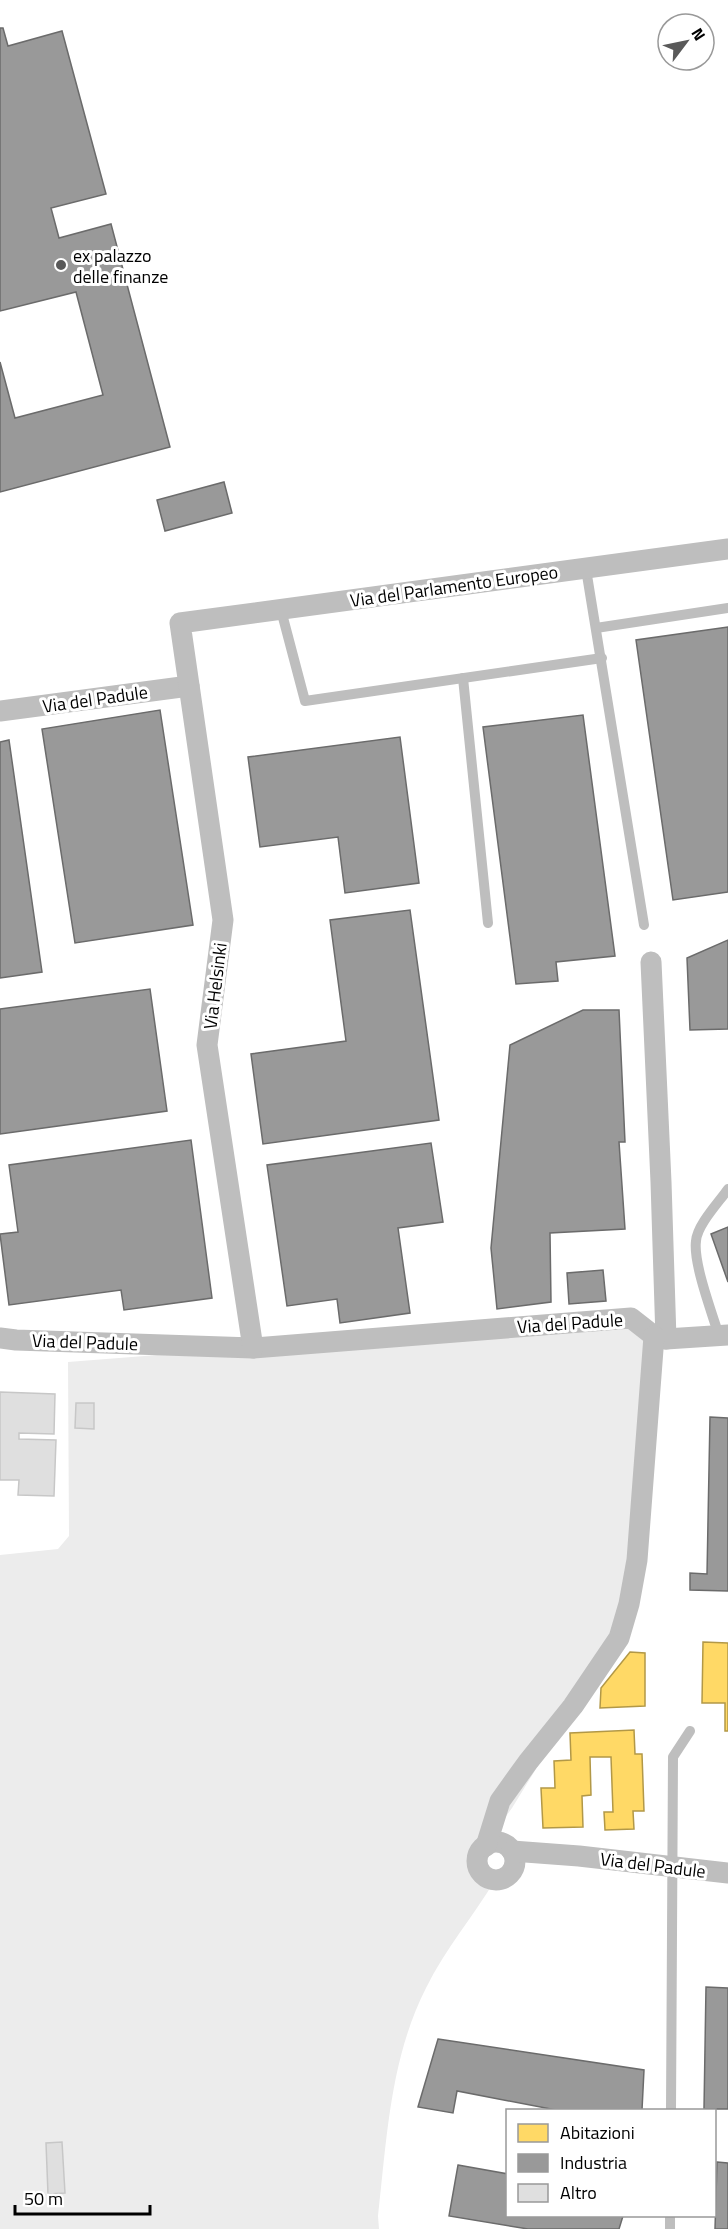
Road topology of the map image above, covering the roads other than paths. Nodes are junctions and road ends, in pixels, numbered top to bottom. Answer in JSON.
{"nodes":[{"id":1,"x":728,"y":549,"type":"edge"},
{"id":2,"x":586,"y":569,"type":"junction"},
{"id":3,"x":728,"y":608,"type":"edge"},
{"id":4,"x":280,"y":610,"type":"junction"},
{"id":5,"x":180,"y":623,"type":"joint"},
{"id":6,"x":596,"y":628,"type":"junction"},
{"id":7,"x":602,"y":658,"type":"junction"},
{"id":8,"x":463,"y":678,"type":"junction"},
{"id":9,"x":189,"y":686,"type":"junction"},
{"id":10,"x":0,"y":711,"type":"edge"},
{"id":11,"x":488,"y":923,"type":"dead end"},
{"id":12,"x":644,"y":925,"type":"dead end"},
{"id":13,"x":651,"y":962,"type":"dead end"},
{"id":14,"x":728,"y":1189,"type":"edge"},
{"id":15,"x":724,"y":1336,"type":"edge"},
{"id":16,"x":0,"y":1338,"type":"edge"},
{"id":17,"x":660,"y":1338,"type":"junction"},
{"id":18,"x":253,"y":1348,"type":"junction"},
{"id":19,"x":690,"y":1731,"type":"dead end"},
{"id":20,"x":486,"y":1846,"type":"junction"},
{"id":21,"x":512,"y":1861,"type":"junction"},
{"id":22,"x":674,"y":1867,"type":"junction"},
{"id":23,"x":728,"y":1874,"type":"edge"},
{"id":24,"x":671,"y":2109,"type":"edge"}],
"edges":[{"from":1,"to":2,"type":"street","name":"Via del Parlamento Europeo"},
{"from":2,"to":4,"type":"street","name":"Via del Parlamento Europeo"},
{"from":2,"to":6,"type":"lane"},
{"from":3,"to":6,"type":"lane"},
{"from":4,"to":5,"type":"street","name":"Via del Parlamento Europeo"},
{"from":4,"to":8,"type":"lane"},
{"from":5,"to":9,"type":"street","name":"Via Helsinki"},
{"from":6,"to":7,"type":"lane"},
{"from":7,"to":8,"type":"lane"},
{"from":7,"to":12,"type":"lane"},
{"from":8,"to":11,"type":"lane"},
{"from":9,"to":10,"type":"street","name":"Via del Padule"},
{"from":9,"to":18,"type":"street","name":"Via Helsinki"},
{"from":13,"to":17,"type":"street"},
{"from":14,"to":15,"type":"lane"},
{"from":15,"to":17,"type":"street"},
{"from":16,"to":18,"type":"street","name":"Via del Padule"},
{"from":17,"to":18,"type":"street","name":"Via del Padule"},
{"from":17,"to":20,"type":"street","name":"Via del Padule"},
{"from":19,"to":22,"type":"lane"},
{"from":20,"to":21,"type":"street","name":"Via del Padule"},
{"from":20,"to":21,"type":"street","name":"Via del Padule"},
{"from":21,"to":22,"type":"street","name":"Via del Padule"},
{"from":22,"to":23,"type":"street","name":"Via del Padule"},
{"from":22,"to":24,"type":"lane"}]}
